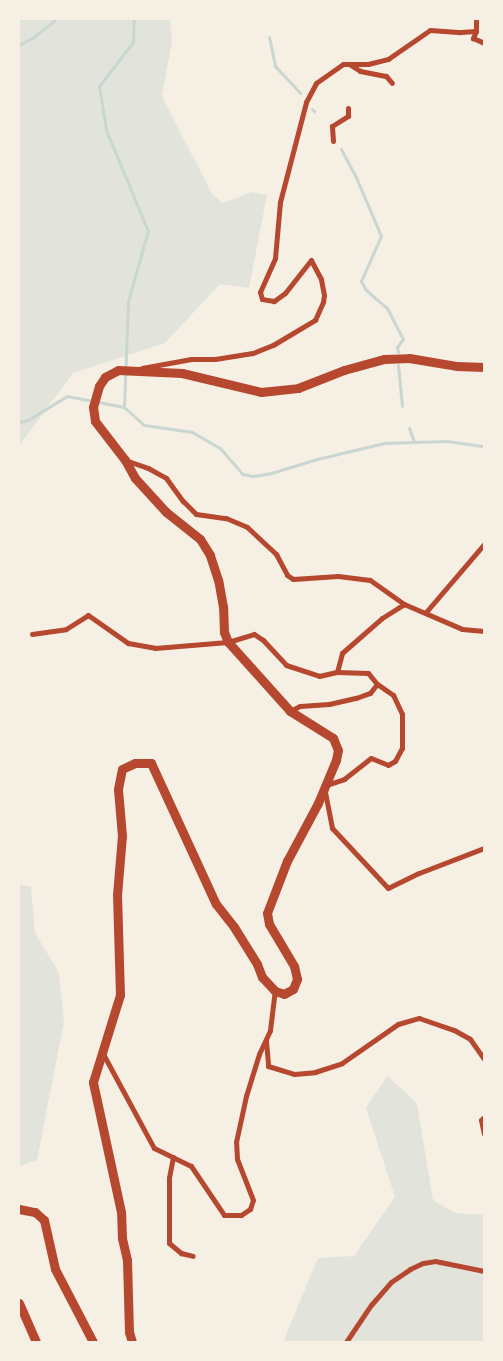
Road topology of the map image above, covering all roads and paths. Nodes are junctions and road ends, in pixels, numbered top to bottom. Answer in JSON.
{"nodes":[{"id":1,"x":476,"y":19,"type":"edge"},
{"id":2,"x":476,"y":31,"type":"junction"},
{"id":3,"x":484,"y":43,"type":"edge"},
{"id":4,"x":348,"y":64,"type":"junction"},
{"id":5,"x":392,"y":83,"type":"dead end"},
{"id":6,"x":348,"y":108,"type":"dead end"},
{"id":7,"x":333,"y":141,"type":"dead end"},
{"id":8,"x":484,"y":367,"type":"edge"},
{"id":9,"x":135,"y":370,"type":"junction"},
{"id":10,"x":125,"y":460,"type":"junction"},
{"id":11,"x":484,"y":544,"type":"edge"},
{"id":12,"x":404,"y":604,"type":"junction"},
{"id":13,"x":426,"y":612,"type":"junction"},
{"id":14,"x":484,"y":632,"type":"edge"},
{"id":15,"x":32,"y":634,"type":"dead end"},
{"id":16,"x":228,"y":642,"type":"junction"},
{"id":17,"x":337,"y":672,"type":"junction"},
{"id":18,"x":377,"y":684,"type":"junction"},
{"id":19,"x":290,"y":711,"type":"junction"},
{"id":20,"x":324,"y":785,"type":"junction"},
{"id":21,"x":484,"y":848,"type":"edge"},
{"id":22,"x":275,"y":991,"type":"junction"},
{"id":23,"x":266,"y":1041,"type":"junction"},
{"id":24,"x":102,"y":1052,"type":"junction"},
{"id":25,"x":484,"y":1059,"type":"edge"},
{"id":26,"x":484,"y":1117,"type":"edge"},
{"id":27,"x":484,"y":1134,"type":"edge"},
{"id":28,"x":173,"y":1157,"type":"junction"},
{"id":29,"x":19,"y":1209,"type":"edge"},
{"id":30,"x":193,"y":1256,"type":"dead end"},
{"id":31,"x":484,"y":1270,"type":"edge"},
{"id":32,"x":19,"y":1303,"type":"edge"},
{"id":33,"x":22,"y":1319,"type":"edge"},
{"id":34,"x":36,"y":1342,"type":"edge"},
{"id":35,"x":93,"y":1342,"type":"edge"},
{"id":36,"x":132,"y":1342,"type":"edge"},
{"id":37,"x":346,"y":1342,"type":"edge"}],
"edges":[{"from":1,"to":2,"type":"street"},
{"from":2,"to":3,"type":"street"},
{"from":2,"to":4,"type":"street"},
{"from":4,"to":5,"type":"street"},
{"from":4,"to":9,"type":"street"},
{"from":6,"to":7,"type":"street"},
{"from":8,"to":9,"type":"main road"},
{"from":9,"to":10,"type":"main road"},
{"from":10,"to":12,"type":"street"},
{"from":10,"to":16,"type":"main road"},
{"from":11,"to":13,"type":"street"},
{"from":12,"to":13,"type":"street"},
{"from":12,"to":17,"type":"street"},
{"from":13,"to":14,"type":"street"},
{"from":15,"to":16,"type":"street"},
{"from":16,"to":17,"type":"street"},
{"from":16,"to":19,"type":"main road"},
{"from":17,"to":18,"type":"street"},
{"from":18,"to":19,"type":"street"},
{"from":18,"to":20,"type":"street"},
{"from":19,"to":20,"type":"main road"},
{"from":20,"to":21,"type":"street"},
{"from":20,"to":22,"type":"main road"},
{"from":22,"to":23,"type":"street"},
{"from":22,"to":24,"type":"main road"},
{"from":23,"to":25,"type":"street"},
{"from":23,"to":28,"type":"street"},
{"from":24,"to":28,"type":"street"},
{"from":24,"to":36,"type":"main road"},
{"from":26,"to":27,"type":"street"},
{"from":28,"to":30,"type":"street"},
{"from":29,"to":35,"type":"main road"},
{"from":31,"to":37,"type":"street"},
{"from":32,"to":33,"type":"main road"},
{"from":33,"to":34,"type":"main road"}]}
